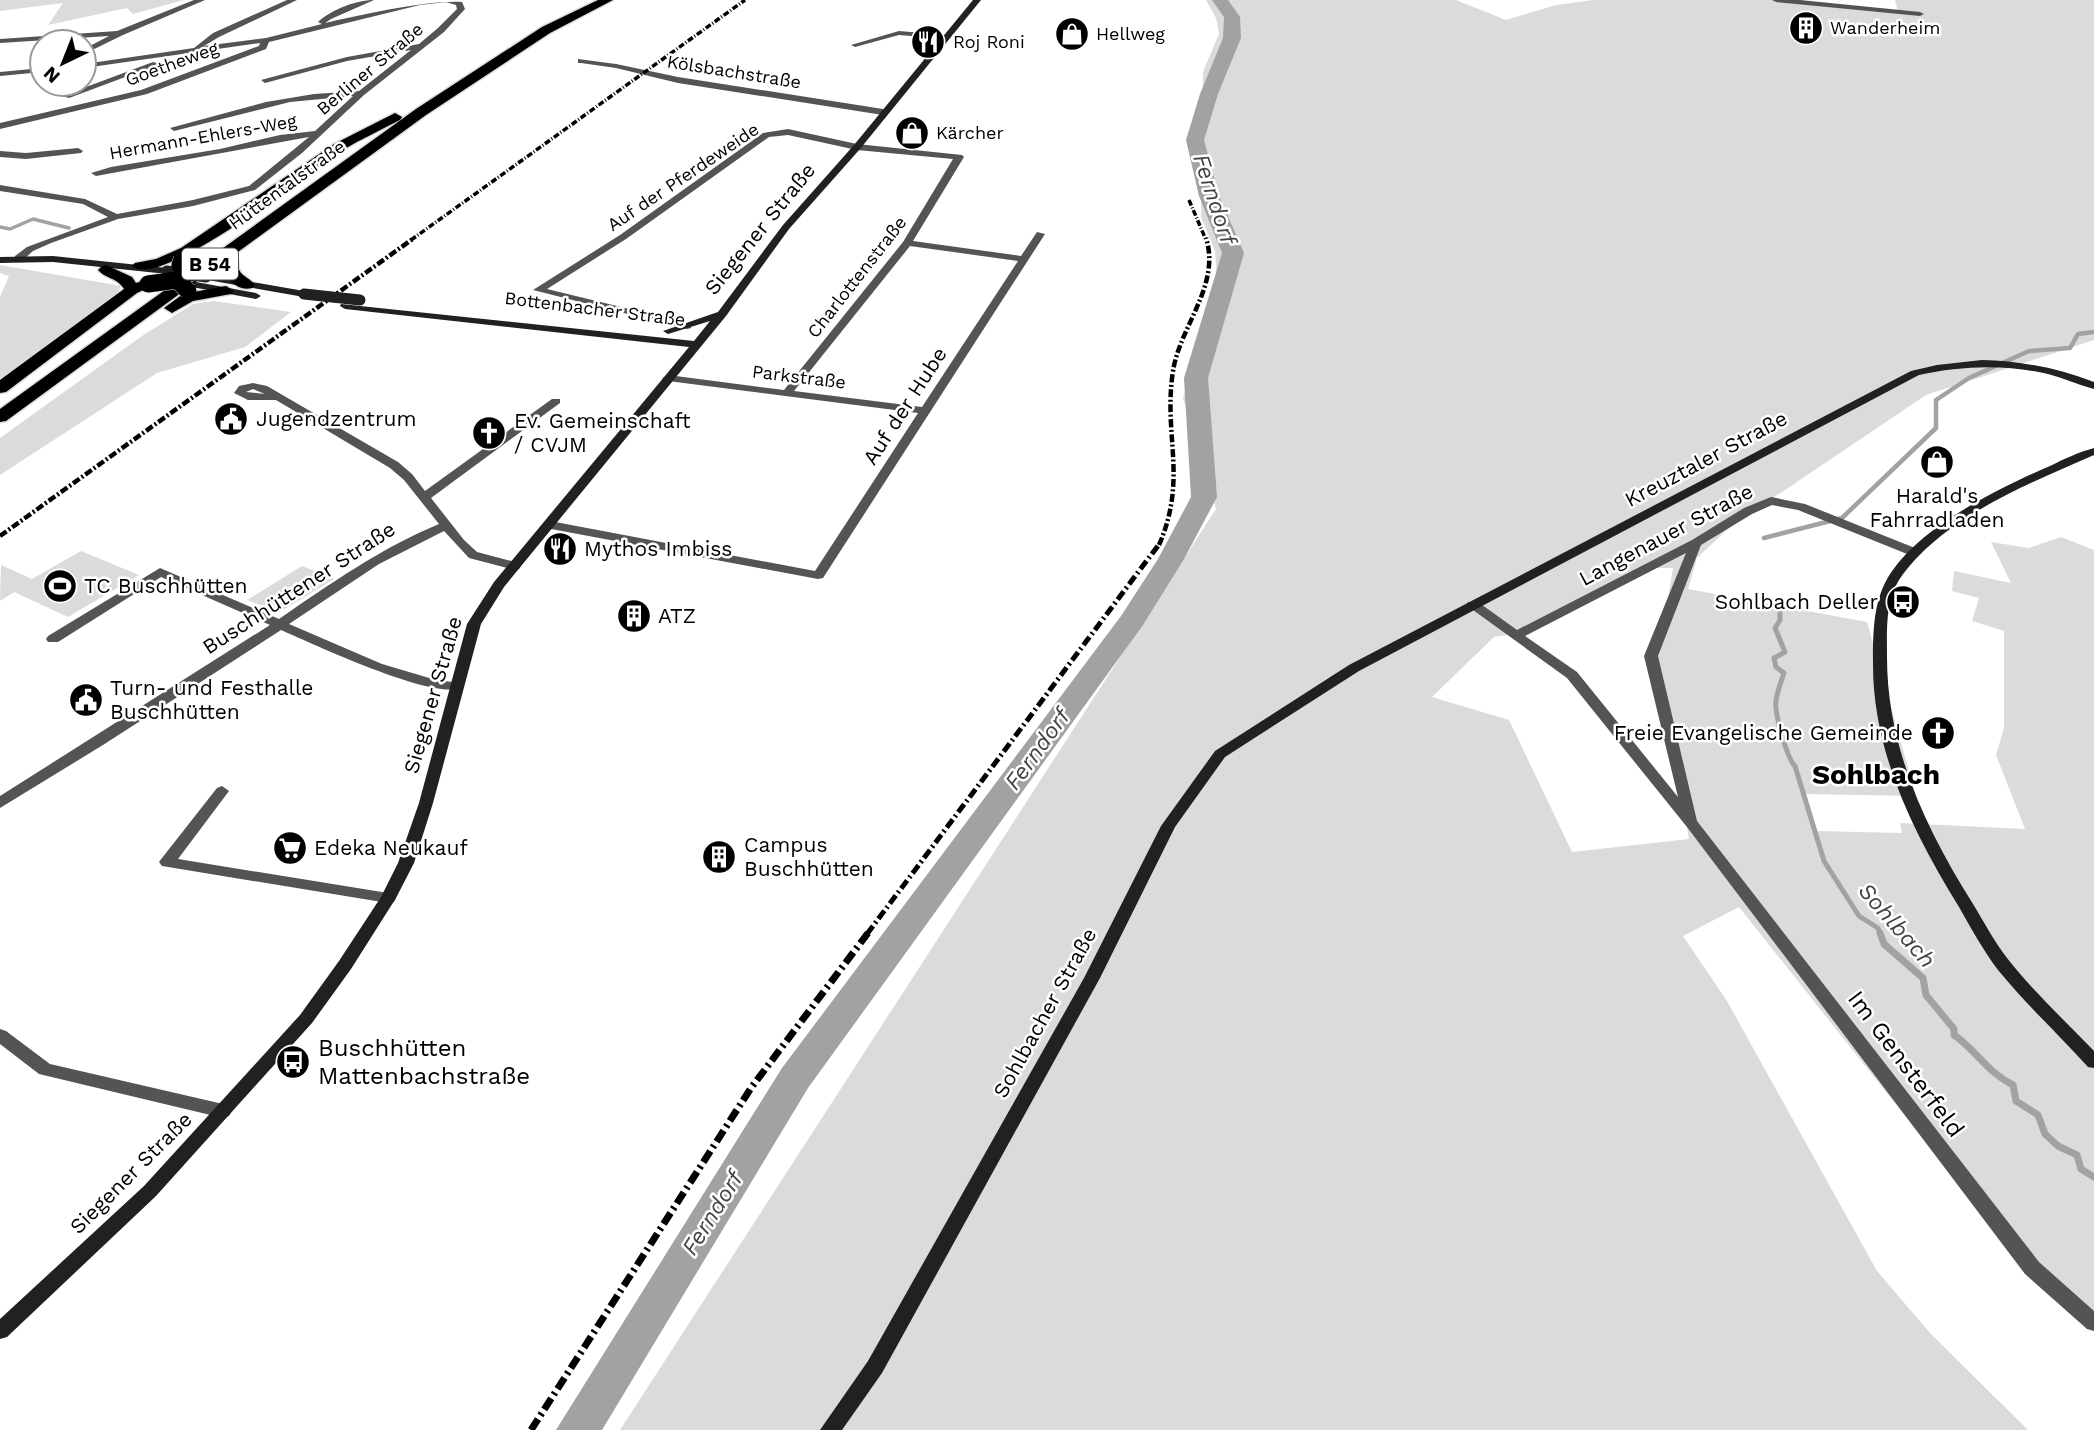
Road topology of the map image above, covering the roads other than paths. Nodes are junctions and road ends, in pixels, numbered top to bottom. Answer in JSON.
{"nodes":[{"id":1,"x":201,"y":0,"type":"edge"},
{"id":2,"x":293,"y":0,"type":"edge"},
{"id":3,"x":370,"y":0,"type":"edge"},
{"id":4,"x":592,"y":0,"type":"edge"},
{"id":5,"x":607,"y":0,"type":"edge"},
{"id":6,"x":977,"y":0,"type":"edge"},
{"id":7,"x":1776,"y":0,"type":"edge"},
{"id":8,"x":1912,"y":5,"type":"dead end"},
{"id":9,"x":324,"y":26,"type":"junction"},
{"id":10,"x":120,"y":33,"type":"junction"},
{"id":11,"x":947,"y":37,"type":"junction"},
{"id":12,"x":266,"y":40,"type":"junction"},
{"id":13,"x":0,"y":41,"type":"edge"},
{"id":14,"x":98,"y":45,"type":"edge"},
{"id":15,"x":855,"y":45,"type":"dead end"},
{"id":16,"x":421,"y":46,"type":"junction"},
{"id":17,"x":194,"y":51,"type":"junction"},
{"id":18,"x":581,"y":61,"type":"dead end"},
{"id":19,"x":98,"y":64,"type":"edge"},
{"id":20,"x":28,"y":71,"type":"edge"},
{"id":21,"x":0,"y":74,"type":"edge"},
{"id":22,"x":265,"y":80,"type":"dead end"},
{"id":23,"x":98,"y":85,"type":"edge"},
{"id":24,"x":361,"y":93,"type":"junction"},
{"id":25,"x":415,"y":111,"type":"junction"},
{"id":26,"x":883,"y":112,"type":"junction"},
{"id":27,"x":0,"y":117,"type":"edge"},
{"id":28,"x":4,"y":125,"type":"edge"},
{"id":29,"x":174,"y":128,"type":"dead end"},
{"id":30,"x":317,"y":134,"type":"junction"},
{"id":31,"x":857,"y":147,"type":"junction"},
{"id":32,"x":78,"y":151,"type":"dead end"},
{"id":33,"x":0,"y":153,"type":"edge"},
{"id":34,"x":96,"y":173,"type":"dead end"},
{"id":35,"x":0,"y":188,"type":"edge"},
{"id":36,"x":116,"y":217,"type":"junction"},
{"id":37,"x":1040,"y":234,"type":"dead end"},
{"id":38,"x":907,"y":243,"type":"junction"},
{"id":39,"x":19,"y":258,"type":"junction"},
{"id":40,"x":1024,"y":259,"type":"junction"},
{"id":41,"x":0,"y":260,"type":"edge"},
{"id":42,"x":228,"y":262,"type":"junction"},
{"id":43,"x":106,"y":270,"type":"junction"},
{"id":44,"x":179,"y":276,"type":"junction"},
{"id":45,"x":247,"y":285,"type":"junction"},
{"id":46,"x":132,"y":290,"type":"junction"},
{"id":47,"x":226,"y":291,"type":"joint"},
{"id":48,"x":722,"y":314,"type":"junction"},
{"id":49,"x":687,"y":326,"type":"junction"},
{"id":50,"x":668,"y":331,"type":"junction"},
{"id":51,"x":695,"y":344,"type":"junction"},
{"id":52,"x":668,"y":378,"type":"junction"},
{"id":53,"x":2094,"y":386,"type":"edge"},
{"id":54,"x":0,"y":388,"type":"edge"},
{"id":55,"x":787,"y":393,"type":"junction"},
{"id":56,"x":276,"y":397,"type":"dead end"},
{"id":57,"x":0,"y":401,"type":"edge"},
{"id":58,"x":556,"y":401,"type":"dead end"},
{"id":59,"x":925,"y":411,"type":"junction"},
{"id":60,"x":0,"y":417,"type":"edge"},
{"id":61,"x":0,"y":433,"type":"edge"},
{"id":62,"x":2094,"y":452,"type":"edge"},
{"id":63,"x":424,"y":497,"type":"junction"},
{"id":64,"x":550,"y":525,"type":"junction"},
{"id":65,"x":446,"y":526,"type":"junction"},
{"id":66,"x":1696,"y":543,"type":"junction"},
{"id":67,"x":1916,"y":553,"type":"junction"},
{"id":68,"x":515,"y":566,"type":"junction"},
{"id":69,"x":1473,"y":605,"type":"junction"},
{"id":70,"x":280,"y":624,"type":"junction"},
{"id":71,"x":1516,"y":636,"type":"junction"},
{"id":72,"x":52,"y":639,"type":"dead end"},
{"id":73,"x":1354,"y":668,"type":"joint"},
{"id":74,"x":456,"y":686,"type":"junction"},
{"id":75,"x":222,"y":791,"type":"dead end"},
{"id":76,"x":0,"y":803,"type":"edge"},
{"id":77,"x":1692,"y":824,"type":"junction"},
{"id":78,"x":388,"y":898,"type":"junction"},
{"id":79,"x":0,"y":1035,"type":"edge"},
{"id":80,"x":2094,"y":1062,"type":"edge"},
{"id":81,"x":223,"y":1111,"type":"junction"},
{"id":82,"x":2094,"y":1323,"type":"edge"},
{"id":83,"x":0,"y":1331,"type":"edge"},
{"id":84,"x":830,"y":1430,"type":"edge"}],
"edges":[{"from":1,"to":10,"type":"street"},
{"from":2,"to":17,"type":"street"},
{"from":3,"to":9,"type":"street"},
{"from":4,"to":25,"type":"highway","name":"Hüttentalstraße","number":"B 54"},
{"from":5,"to":25,"type":"highway","name":"Hüttentalstraße","number":"B 54"},
{"from":6,"to":11,"type":"street","name":"Siegener Straße"},
{"from":7,"to":8,"type":"street"},
{"from":9,"to":12,"type":"street","name":"Berliner Straße"},
{"from":9,"to":16,"type":"street","name":"Berliner Straße"},
{"from":10,"to":13,"type":"street"},
{"from":10,"to":14,"type":"street"},
{"from":11,"to":15,"type":"street"},
{"from":11,"to":26,"type":"street","name":"Siegener Straße"},
{"from":12,"to":17,"type":"street","name":"Berliner Straße"},
{"from":12,"to":28,"type":"street","name":"Goetheweg"},
{"from":16,"to":22,"type":"street"},
{"from":16,"to":24,"type":"street","name":"Berliner Straße"},
{"from":17,"to":19,"type":"street","name":"Berliner Straße"},
{"from":17,"to":23,"type":"street"},
{"from":18,"to":26,"type":"street","name":"Kölsbachstraße"},
{"from":20,"to":21,"type":"street"},
{"from":24,"to":29,"type":"street"},
{"from":24,"to":30,"type":"street","name":"Berliner Straße"},
{"from":25,"to":42,"type":"highway"},
{"from":25,"to":44,"type":"highway"},
{"from":25,"to":57,"type":"highway","name":"Hüttentalstraße","number":"B 54"},
{"from":25,"to":60,"type":"highway","name":"Hüttentalstraße","number":"B 54"},
{"from":26,"to":31,"type":"street","name":"Siegener Straße"},
{"from":27,"to":28,"type":"street"},
{"from":30,"to":34,"type":"street","name":"Hermann-Ehlers-Weg"},
{"from":30,"to":36,"type":"street","name":"Berliner Straße"},
{"from":31,"to":38,"type":"street","name":"Charlottenstraße"},
{"from":31,"to":48,"type":"street","name":"Siegener Straße"},
{"from":31,"to":49,"type":"street","name":"Auf der Pferdeweide"},
{"from":32,"to":33,"type":"street"},
{"from":35,"to":36,"type":"street"},
{"from":36,"to":39,"type":"street","name":"Berliner Straße"},
{"from":37,"to":40,"type":"street","name":"Auf der Hube"},
{"from":38,"to":40,"type":"street"},
{"from":38,"to":55,"type":"street","name":"Charlottenstraße"},
{"from":39,"to":41,"type":"street","name":"Bottenbacher Straße"},
{"from":39,"to":43,"type":"street","name":"Bottenbacher Straße"},
{"from":39,"to":44,"type":"street","name":"Bottenbacher Straße"},
{"from":40,"to":59,"type":"street","name":"Auf der Hube"},
{"from":42,"to":44,"type":"highway","bridge":true},
{"from":42,"to":45,"type":"highway"},
{"from":43,"to":44,"type":"street","name":"Bottenbacher Straße"},
{"from":43,"to":46,"type":"highway"},
{"from":44,"to":45,"type":"street","name":"Bottenbacher Straße"},
{"from":44,"to":46,"type":"highway"},
{"from":44,"to":47,"type":"highway"},
{"from":44,"to":61,"type":"highway"},
{"from":45,"to":50,"type":"street","name":"Bottenbacher Straße","bridge":true},
{"from":46,"to":54,"type":"highway"},
{"from":47,"to":51,"type":"street","name":"Bottenbacher Straße"},
{"from":48,"to":49,"type":"street"},
{"from":48,"to":51,"type":"street","name":"Siegener Straße"},
{"from":49,"to":50,"type":"street"},
{"from":50,"to":51,"type":"street","name":"Bottenbacher Straße"},
{"from":51,"to":52,"type":"street","name":"Siegener Straße"},
{"from":52,"to":55,"type":"street","name":"Parkstraße"},
{"from":52,"to":64,"type":"street","name":"Siegener Straße"},
{"from":53,"to":69,"type":"street","name":"Kreuztaler Straße"},
{"from":55,"to":59,"type":"street","name":"Parkstraße"},
{"from":56,"to":63,"type":"street"},
{"from":58,"to":63,"type":"street"},
{"from":59,"to":64,"type":"street","name":"Auf der Hube"},
{"from":62,"to":67,"type":"street"},
{"from":63,"to":65,"type":"street"},
{"from":64,"to":68,"type":"street","name":"Siegener Straße"},
{"from":65,"to":68,"type":"street"},
{"from":65,"to":70,"type":"street","name":"Buschhüttener Straße"},
{"from":66,"to":67,"type":"street","name":"Langenauer Straße"},
{"from":66,"to":71,"type":"street","name":"Langenauer Straße"},
{"from":66,"to":77,"type":"street","name":"Im Gensterfeld"},
{"from":67,"to":80,"type":"street"},
{"from":68,"to":74,"type":"street","name":"Siegener Straße"},
{"from":69,"to":71,"type":"street","name":"Im Gensterfeld"},
{"from":69,"to":73,"type":"street","name":"Kreuztaler Straße"},
{"from":70,"to":72,"type":"street"},
{"from":70,"to":74,"type":"street"},
{"from":70,"to":76,"type":"street","name":"Buschhüttener Straße"},
{"from":71,"to":77,"type":"street","name":"Im Gensterfeld"},
{"from":73,"to":84,"type":"street","name":"Sohlbacher Straße"},
{"from":74,"to":78,"type":"street","name":"Siegener Straße"},
{"from":75,"to":78,"type":"street"},
{"from":77,"to":82,"type":"street","name":"Im Gensterfeld"},
{"from":78,"to":81,"type":"street","name":"Siegener Straße"},
{"from":79,"to":81,"type":"street"},
{"from":81,"to":83,"type":"street","name":"Siegener Straße"}]}
